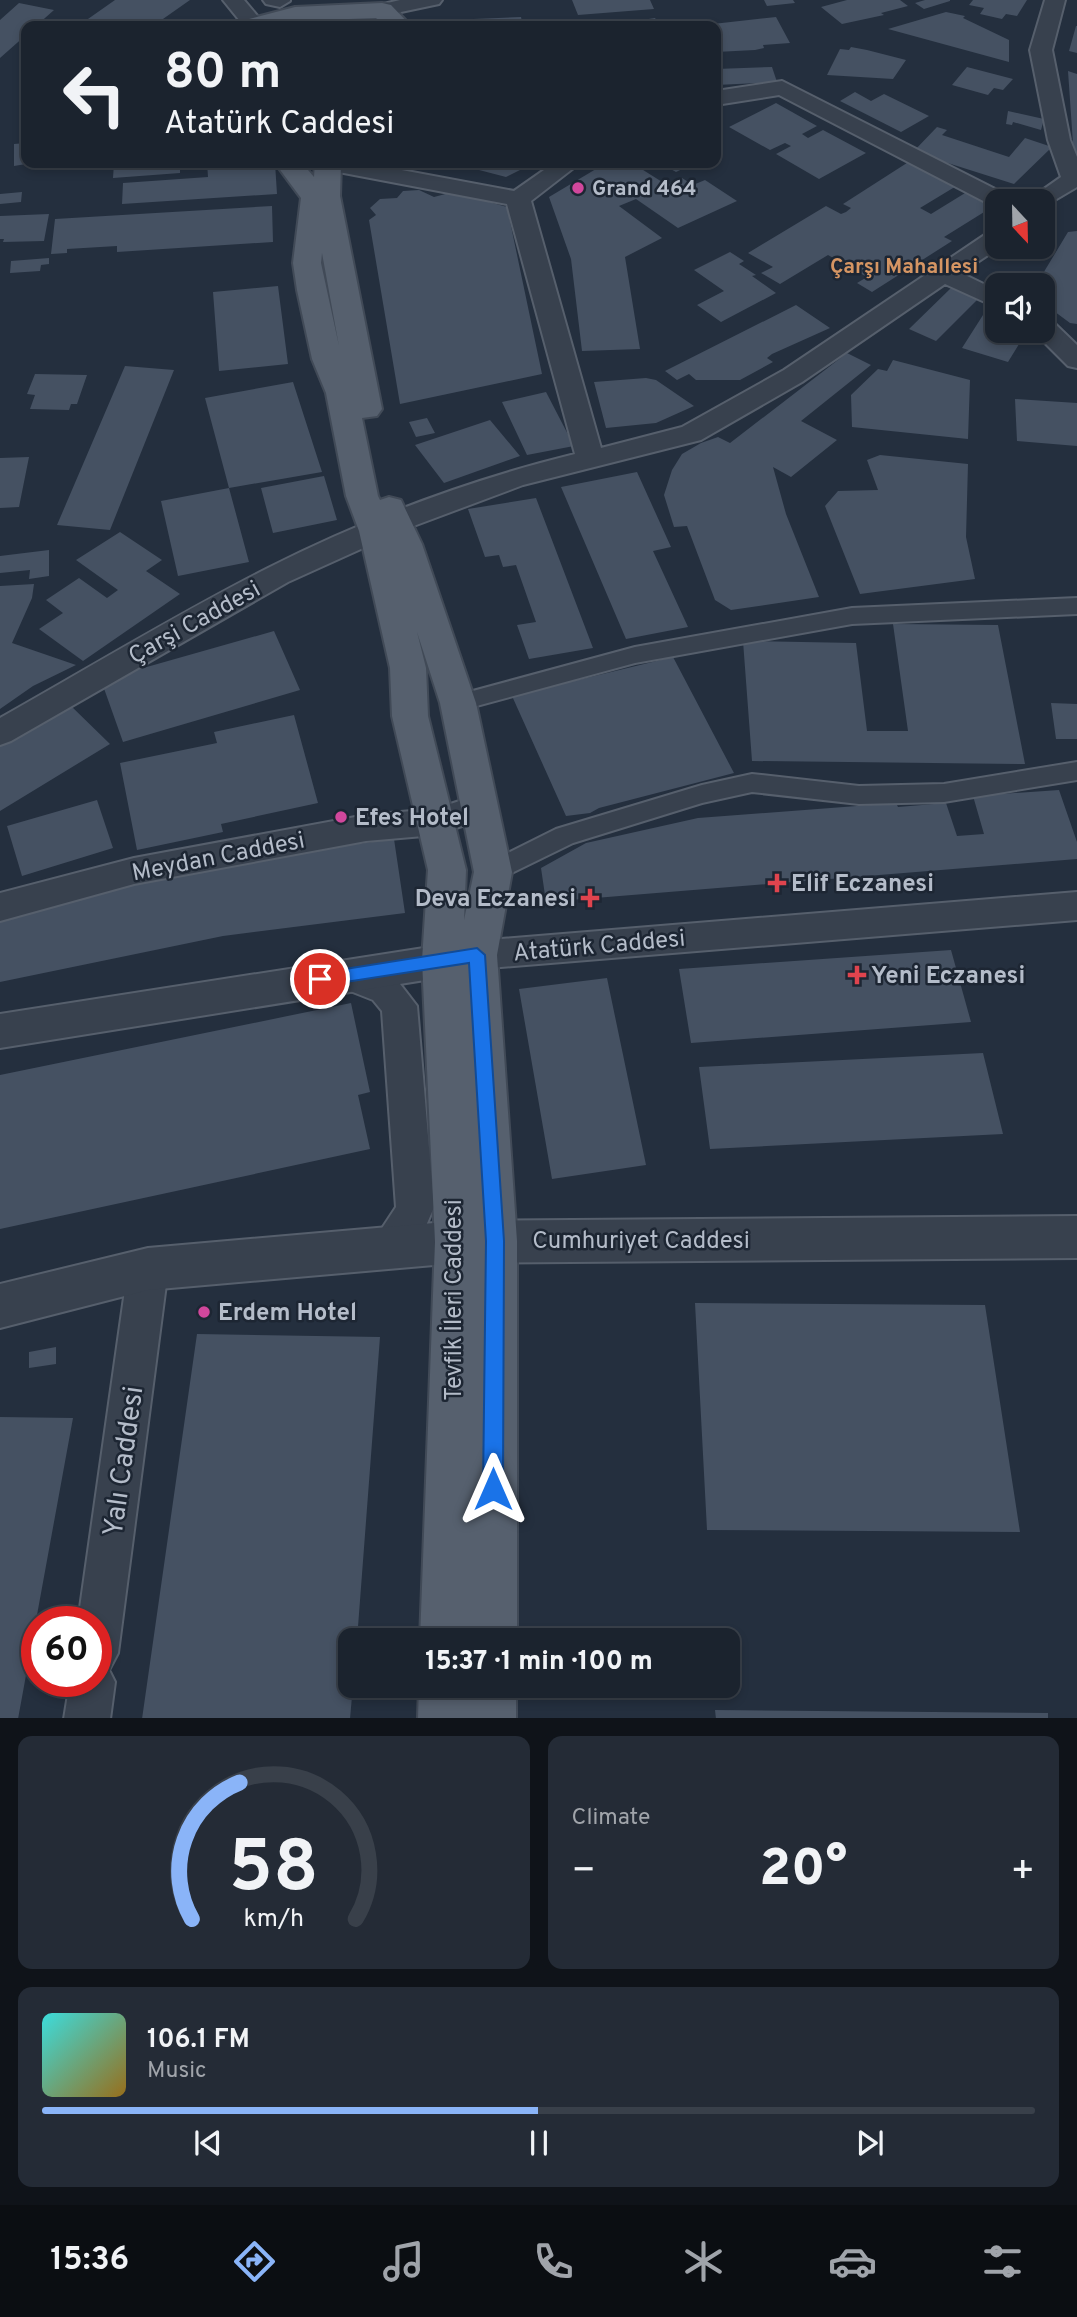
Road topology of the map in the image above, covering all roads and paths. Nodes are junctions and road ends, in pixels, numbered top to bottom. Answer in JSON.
{"nodes":[{"id":1,"x":233,"y":0,"type":"edge"},
{"id":2,"x":273,"y":0,"type":"edge"},
{"id":3,"x":280,"y":0,"type":"edge"},
{"id":4,"x":432,"y":0,"type":"edge"},
{"id":5,"x":1055,"y":0,"type":"edge"},
{"id":6,"x":389,"y":12,"type":"edge"},
{"id":7,"x":250,"y":21,"type":"edge"},
{"id":8,"x":259,"y":21,"type":"edge"},
{"id":9,"x":271,"y":21,"type":"edge"},
{"id":10,"x":721,"y":97,"type":"edge"},
{"id":11,"x":292,"y":168,"type":"edge"},
{"id":12,"x":328,"y":168,"type":"edge"},
{"id":13,"x":355,"y":168,"type":"edge"},
{"id":14,"x":562,"y":168,"type":"edge"},
{"id":15,"x":1076,"y":178,"type":"edge"},
{"id":16,"x":1055,"y":191,"type":"edge"},
{"id":17,"x":985,"y":193,"type":"edge"},
{"id":18,"x":519,"y":199,"type":"junction"},
{"id":19,"x":985,"y":246,"type":"edge"},
{"id":20,"x":943,"y":274,"type":"junction"},
{"id":21,"x":985,"y":295,"type":"edge"},
{"id":22,"x":1055,"y":338,"type":"edge"},
{"id":23,"x":1077,"y":360,"type":"edge"},
{"id":24,"x":590,"y":459,"type":"junction"},
{"id":25,"x":384,"y":527,"type":"junction"},
{"id":26,"x":1077,"y":606,"type":"edge"},
{"id":27,"x":458,"y":703,"type":"junction"},
{"id":28,"x":0,"y":733,"type":"edge"},
{"id":29,"x":1077,"y":771,"type":"edge"},
{"id":30,"x":478,"y":808,"type":"junction"},
{"id":31,"x":435,"y":822,"type":"junction"},
{"id":32,"x":493,"y":872,"type":"junction"},
{"id":33,"x":1077,"y":906,"type":"edge"},
{"id":34,"x":0,"y":907,"type":"edge"},
{"id":35,"x":459,"y":958,"type":"junction"},
{"id":36,"x":347,"y":975,"type":"junction"},
{"id":37,"x":0,"y":1031,"type":"edge"},
{"id":38,"x":1077,"y":1237,"type":"edge"},
{"id":39,"x":476,"y":1241,"type":"junction"},
{"id":40,"x":388,"y":1248,"type":"junction"},
{"id":41,"x":148,"y":1269,"type":"junction"},
{"id":42,"x":0,"y":1306,"type":"edge"},
{"id":43,"x":102,"y":1606,"type":"edge"},
{"id":44,"x":447,"y":1628,"type":"edge"},
{"id":45,"x":491,"y":1628,"type":"edge"},
{"id":46,"x":90,"y":1697,"type":"edge"},
{"id":47,"x":445,"y":1698,"type":"edge"},
{"id":48,"x":490,"y":1698,"type":"edge"},
{"id":49,"x":88,"y":1718,"type":"edge"},
{"id":50,"x":444,"y":1718,"type":"edge"},
{"id":51,"x":490,"y":1718,"type":"edge"}],
"edges":[{"from":1,"to":7,"type":"street"},
{"from":2,"to":3,"type":"street"},
{"from":3,"to":8,"type":"main road"},
{"from":4,"to":6,"type":"street"},
{"from":5,"to":15,"type":"street"},
{"from":6,"to":9,"type":"main road"},
{"from":10,"to":17,"type":"street"},
{"from":11,"to":25,"type":"main road"},
{"from":12,"to":25,"type":"main road"},
{"from":13,"to":18,"type":"street"},
{"from":14,"to":18,"type":"street"},
{"from":15,"to":16,"type":"street"},
{"from":18,"to":24,"type":"street"},
{"from":19,"to":20,"type":"street","name":"Çarşi Caddesi"},
{"from":20,"to":21,"type":"street"},
{"from":20,"to":24,"type":"street","name":"Çarşi Caddesi"},
{"from":22,"to":23,"type":"street"},
{"from":24,"to":25,"type":"street","name":"Çarşi Caddesi"},
{"from":25,"to":27,"type":"main road"},
{"from":25,"to":28,"type":"street","name":"Çarşi Caddesi"},
{"from":25,"to":31,"type":"main road"},
{"from":26,"to":27,"type":"street"},
{"from":27,"to":30,"type":"main road"},
{"from":29,"to":32,"type":"street"},
{"from":30,"to":31,"type":"street","name":"Meydan Caddesi"},
{"from":30,"to":32,"type":"main road"},
{"from":31,"to":34,"type":"street","name":"Meydan Caddesi"},
{"from":31,"to":35,"type":"main road"},
{"from":32,"to":35,"type":"main road"},
{"from":33,"to":35,"type":"street","name":"Atatürk Caddesi"},
{"from":35,"to":36,"type":"street","name":"Atatürk Caddesi"},
{"from":35,"to":39,"type":"main road","name":"Tevfik İleri Caddesi"},
{"from":36,"to":37,"type":"street","name":"Atatürk Caddesi"},
{"from":36,"to":40,"type":"street","name":"Tevfik İleri Caddesi"},
{"from":38,"to":39,"type":"street","name":"Cumhuriyet Caddesi"},
{"from":39,"to":40,"type":"street","name":"Cumhuriyet Caddesi"},
{"from":39,"to":44,"type":"main road","name":"Tevfik İleri Caddesi"},
{"from":39,"to":45,"type":"main road","name":"Tevfik İleri Caddesi"},
{"from":40,"to":41,"type":"street","name":"Cumhuriyet Caddesi"},
{"from":41,"to":42,"type":"street","name":"Cumhuriyet Caddesi"},
{"from":41,"to":43,"type":"street","name":"Yalı Caddesi"},
{"from":46,"to":49,"type":"street"},
{"from":47,"to":50,"type":"main road"},
{"from":48,"to":51,"type":"main road"}]}
